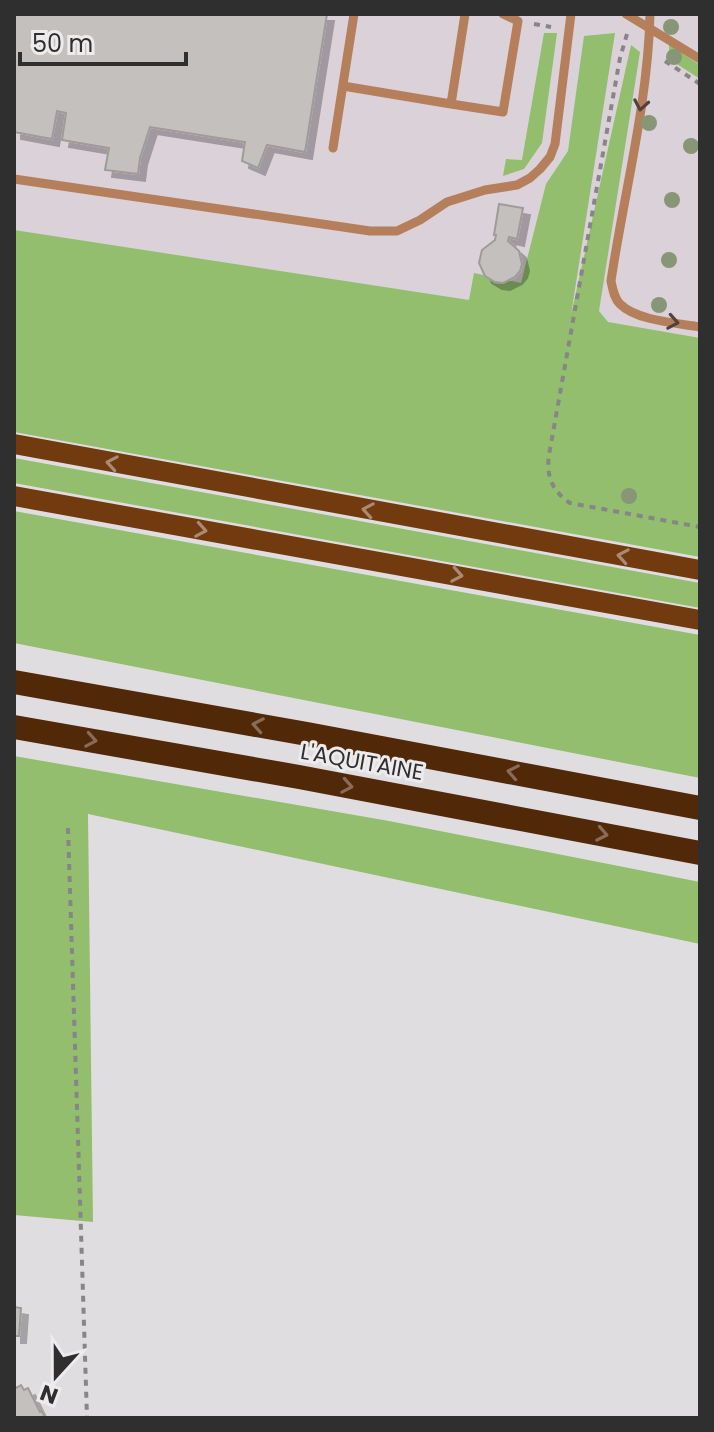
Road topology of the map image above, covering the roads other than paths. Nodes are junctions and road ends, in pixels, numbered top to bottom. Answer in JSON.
{"nodes":[{"id":1,"x":354,"y":14,"type":"edge"},
{"id":2,"x":465,"y":14,"type":"edge"},
{"id":3,"x":503,"y":14,"type":"edge"},
{"id":4,"x":571,"y":14,"type":"edge"},
{"id":5,"x":650,"y":14,"type":"edge"},
{"id":6,"x":630,"y":16,"type":"edge"},
{"id":7,"x":650,"y":28,"type":"junction"},
{"id":8,"x":700,"y":59,"type":"edge"},
{"id":9,"x":343,"y":86,"type":"junction"},
{"id":10,"x":451,"y":104,"type":"junction"},
{"id":11,"x":333,"y":148,"type":"dead end"},
{"id":12,"x":14,"y":179,"type":"edge"},
{"id":13,"x":700,"y":327,"type":"edge"},
{"id":14,"x":14,"y":444,"type":"edge"},
{"id":15,"x":14,"y":496,"type":"edge"},
{"id":16,"x":700,"y":570,"type":"edge"},
{"id":17,"x":700,"y":620,"type":"edge"},
{"id":18,"x":14,"y":682,"type":"edge"},
{"id":19,"x":14,"y":727,"type":"edge"},
{"id":20,"x":700,"y":808,"type":"edge"},
{"id":21,"x":700,"y":853,"type":"edge"}],
"edges":[{"from":1,"to":9,"type":"lane"},
{"from":2,"to":10,"type":"lane"},
{"from":3,"to":10,"type":"lane"},
{"from":4,"to":12,"type":"lane"},
{"from":5,"to":7,"type":"lane"},
{"from":6,"to":7,"type":"lane"},
{"from":7,"to":8,"type":"lane"},
{"from":7,"to":13,"type":"lane","one_way":true},
{"from":9,"to":10,"type":"lane"},
{"from":9,"to":11,"type":"lane"},
{"from":16,"to":14,"type":"main road","one_way":true},
{"from":15,"to":17,"type":"main road","one_way":true},
{"from":20,"to":18,"type":"highway","name":"L'AQUITAINE","one_way":true},
{"from":19,"to":21,"type":"highway","name":"L'AQUITAINE","one_way":true}]}
